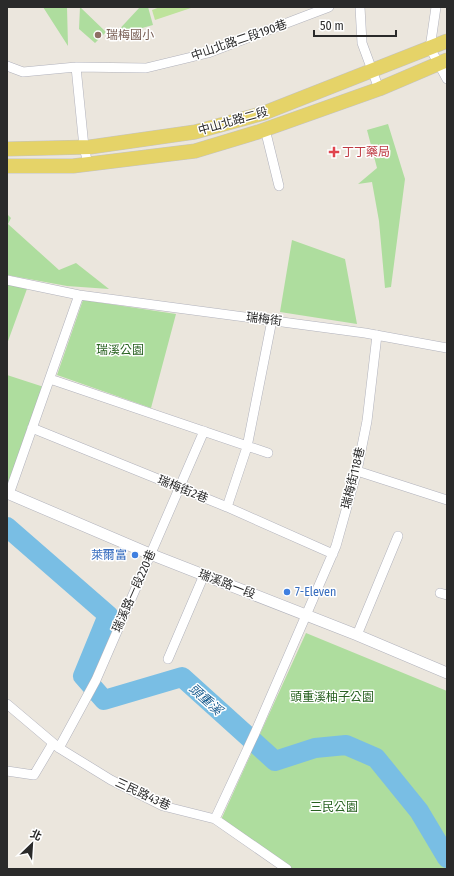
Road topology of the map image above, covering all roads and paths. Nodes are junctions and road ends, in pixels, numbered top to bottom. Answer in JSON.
{"nodes":[{"id":1,"x":329,"y":7,"type":"edge"},
{"id":2,"x":360,"y":7,"type":"edge"},
{"id":3,"x":436,"y":7,"type":"edge"},
{"id":4,"x":447,"y":41,"type":"edge"},
{"id":5,"x":430,"y":48,"type":"junction"},
{"id":6,"x":442,"y":62,"type":"edge"},
{"id":7,"x":7,"y":66,"type":"edge"},
{"id":8,"x":76,"y":67,"type":"junction"},
{"id":9,"x":373,"y":71,"type":"junction"},
{"id":10,"x":447,"y":79,"type":"edge"},
{"id":11,"x":378,"y":89,"type":"junction"},
{"id":12,"x":265,"y":129,"type":"junction"},
{"id":13,"x":84,"y":147,"type":"junction"},
{"id":14,"x":7,"y":149,"type":"edge"},
{"id":15,"x":88,"y":164,"type":"junction"},
{"id":16,"x":7,"y":166,"type":"edge"},
{"id":17,"x":279,"y":186,"type":"dead end"},
{"id":18,"x":7,"y":280,"type":"edge"},
{"id":19,"x":79,"y":295,"type":"junction"},
{"id":20,"x":272,"y":320,"type":"junction"},
{"id":21,"x":377,"y":335,"type":"junction"},
{"id":22,"x":447,"y":348,"type":"edge"},
{"id":23,"x":50,"y":379,"type":"junction"},
{"id":24,"x":32,"y":428,"type":"junction"},
{"id":25,"x":204,"y":432,"type":"junction"},
{"id":26,"x":247,"y":447,"type":"junction"},
{"id":27,"x":268,"y":453,"type":"dead end"},
{"id":28,"x":357,"y":471,"type":"junction"},
{"id":29,"x":180,"y":487,"type":"junction"},
{"id":30,"x":8,"y":493,"type":"edge"},
{"id":31,"x":447,"y":500,"type":"edge"},
{"id":32,"x":227,"y":507,"type":"junction"},
{"id":33,"x":398,"y":536,"type":"dead end"},
{"id":34,"x":150,"y":554,"type":"junction"},
{"id":35,"x":333,"y":554,"type":"junction"},
{"id":36,"x":204,"y":575,"type":"junction"},
{"id":37,"x":306,"y":616,"type":"junction"},
{"id":38,"x":357,"y":636,"type":"junction"},
{"id":39,"x":168,"y":659,"type":"dead end"},
{"id":40,"x":447,"y":673,"type":"edge"},
{"id":41,"x":7,"y":704,"type":"edge"},
{"id":42,"x":56,"y":746,"type":"junction"},
{"id":43,"x":7,"y":771,"type":"edge"},
{"id":44,"x":215,"y":819,"type":"junction"},
{"id":45,"x":287,"y":869,"type":"edge"}],
"edges":[{"from":1,"to":8,"type":"street","name":"中山北路二段190巷"},
{"from":2,"to":9,"type":"street"},
{"from":3,"to":5,"type":"street"},
{"from":4,"to":5,"type":"main road","name":"中山北路二段"},
{"from":5,"to":6,"type":"street"},
{"from":5,"to":9,"type":"main road","name":"中山北路二段"},
{"from":6,"to":10,"type":"street"},
{"from":6,"to":11,"type":"main road","name":"中山北路二段"},
{"from":7,"to":8,"type":"street","name":"中山北路二段190巷"},
{"from":8,"to":13,"type":"street"},
{"from":9,"to":11,"type":"street"},
{"from":9,"to":13,"type":"main road","name":"中山北路二段"},
{"from":11,"to":12,"type":"main road","name":"中山北路二段"},
{"from":12,"to":15,"type":"main road","name":"中山北路二段"},
{"from":12,"to":17,"type":"street"},
{"from":13,"to":14,"type":"main road","name":"中山北路二段"},
{"from":13,"to":15,"type":"street"},
{"from":15,"to":16,"type":"main road","name":"中山北路二段"},
{"from":18,"to":19,"type":"street","name":"瑞梅街"},
{"from":19,"to":20,"type":"street","name":"瑞梅街"},
{"from":19,"to":23,"type":"street"},
{"from":20,"to":21,"type":"street","name":"瑞梅街"},
{"from":20,"to":26,"type":"street"},
{"from":21,"to":22,"type":"street","name":"瑞梅街"},
{"from":21,"to":28,"type":"street","name":"瑞梅街118巷"},
{"from":23,"to":24,"type":"street"},
{"from":23,"to":25,"type":"street"},
{"from":24,"to":29,"type":"street","name":"瑞梅街2巷"},
{"from":24,"to":30,"type":"street"},
{"from":25,"to":26,"type":"street"},
{"from":25,"to":29,"type":"street","name":"瑞溪路一段220巷"},
{"from":26,"to":27,"type":"street"},
{"from":26,"to":32,"type":"street"},
{"from":28,"to":31,"type":"street"},
{"from":28,"to":35,"type":"street","name":"瑞梅街118巷"},
{"from":29,"to":32,"type":"street","name":"瑞梅街2巷"},
{"from":29,"to":34,"type":"street","name":"瑞溪路一段220巷"},
{"from":30,"to":34,"type":"street","name":"瑞溪路一段"},
{"from":32,"to":35,"type":"street","name":"瑞梅街2巷"},
{"from":33,"to":38,"type":"street"},
{"from":34,"to":36,"type":"street","name":"瑞溪路一段"},
{"from":34,"to":42,"type":"street","name":"瑞溪路一段220巷"},
{"from":35,"to":37,"type":"street","name":"瑞梅街118巷"},
{"from":36,"to":37,"type":"street","name":"瑞溪路一段"},
{"from":36,"to":39,"type":"street"},
{"from":37,"to":38,"type":"street","name":"瑞溪路一段"},
{"from":37,"to":44,"type":"street","name":"瑞梅街118巷"},
{"from":38,"to":40,"type":"street","name":"瑞溪路一段"},
{"from":41,"to":42,"type":"street","name":"三民路43巷"},
{"from":42,"to":43,"type":"street","name":"瑞溪路一段220巷"},
{"from":42,"to":44,"type":"street","name":"三民路43巷"},
{"from":44,"to":45,"type":"street","name":"三民路43巷"}]}
